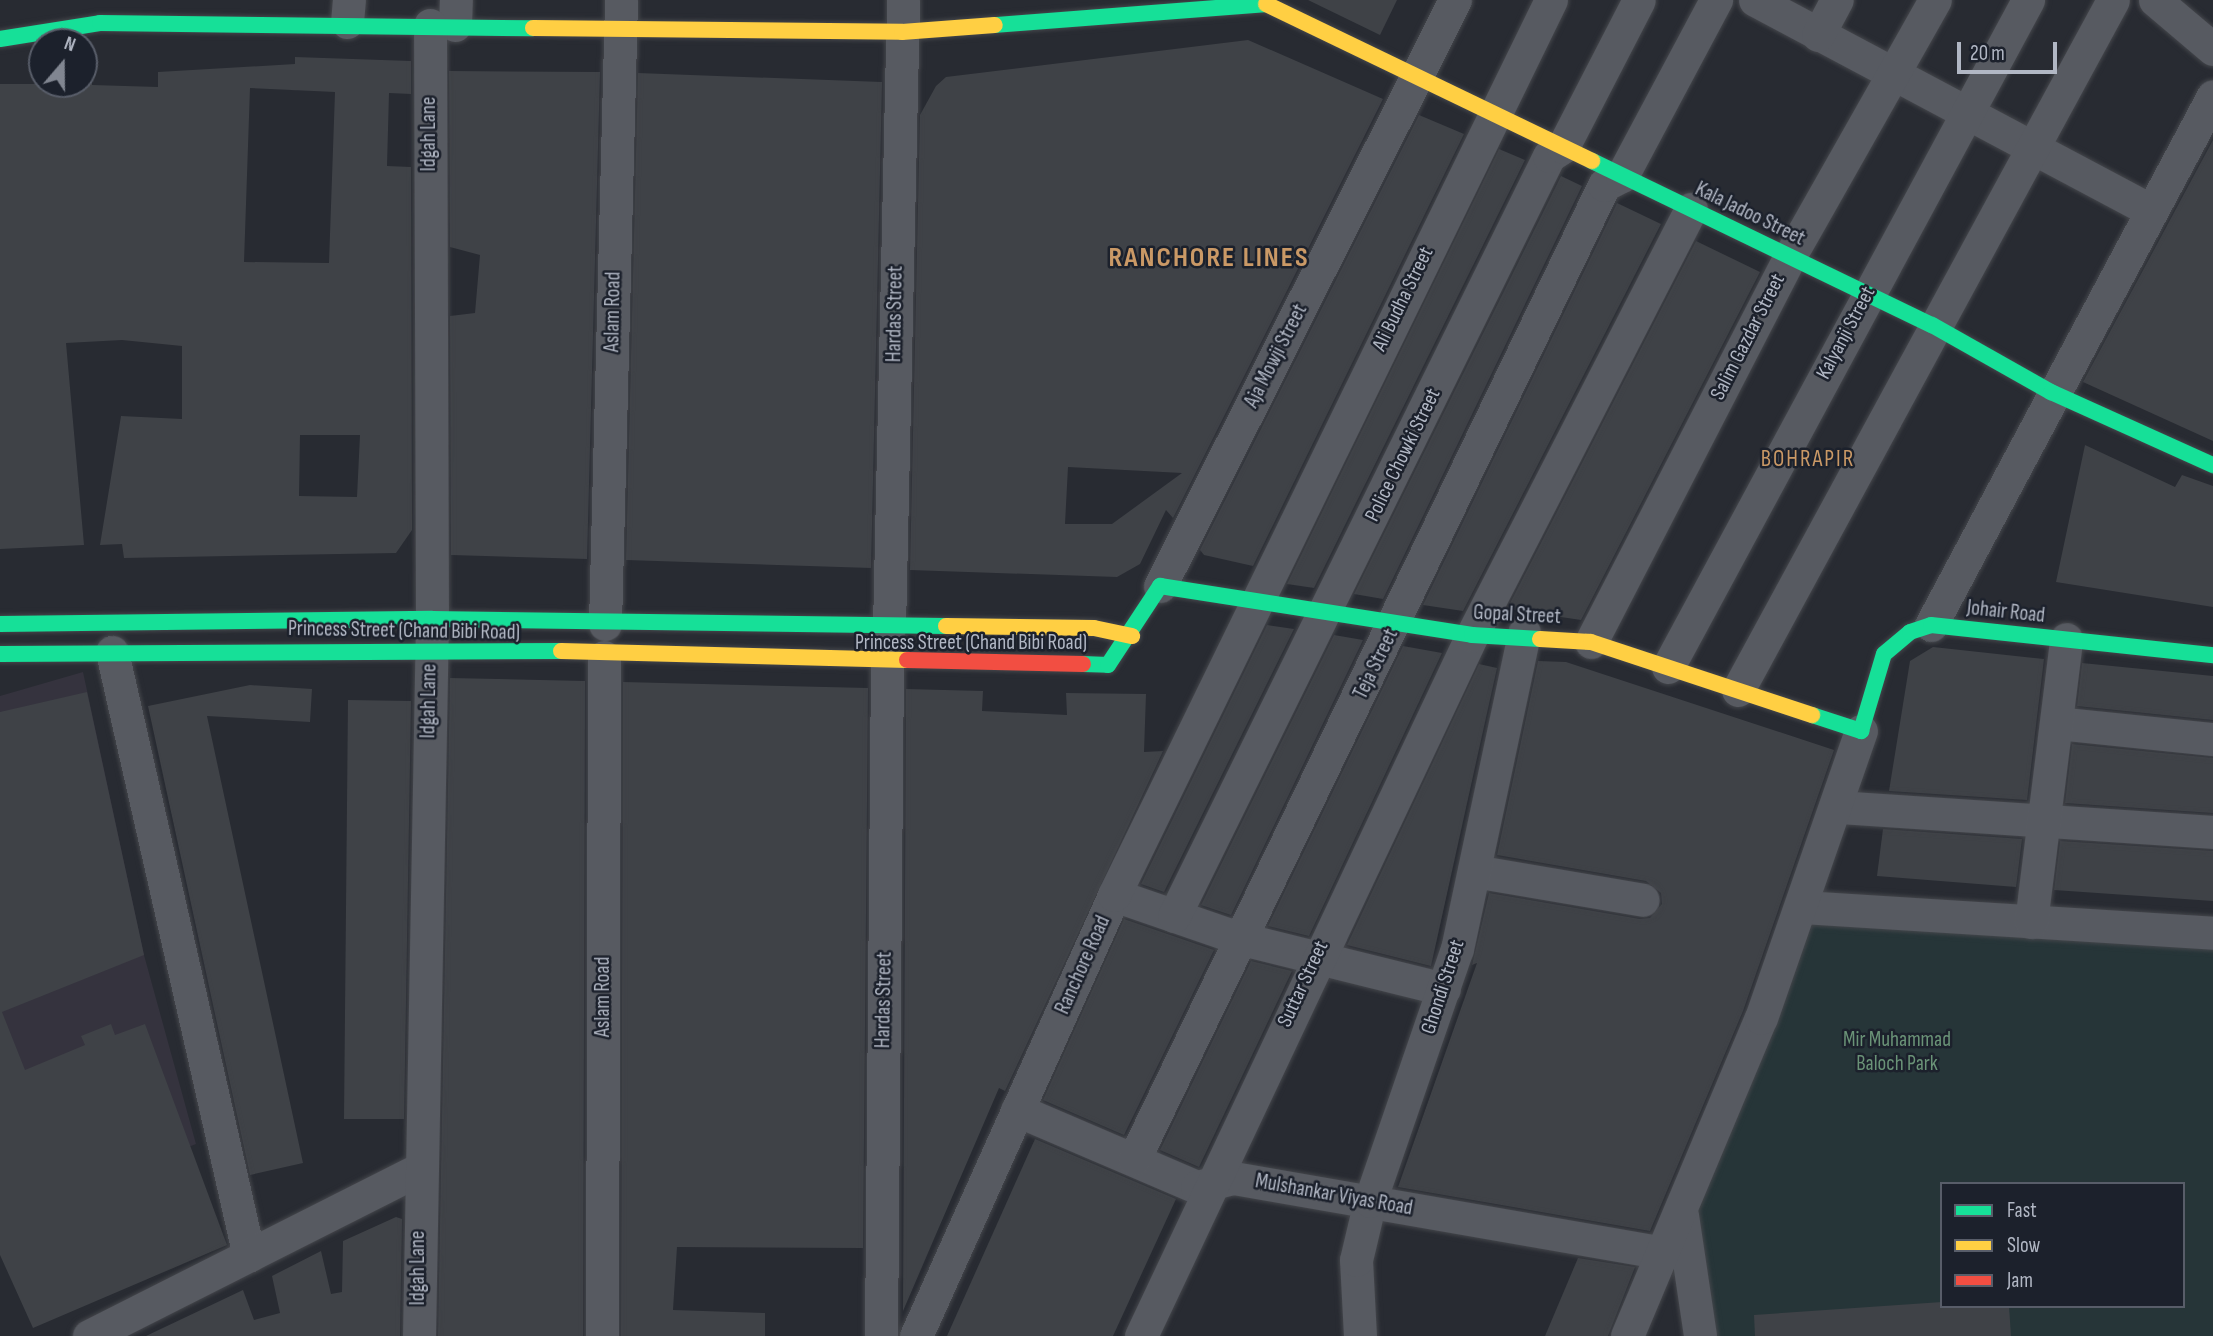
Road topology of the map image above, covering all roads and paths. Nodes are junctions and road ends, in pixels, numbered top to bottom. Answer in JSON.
{"nodes":[{"id":1,"x":1455,"y":0,"type":"edge"},
{"id":2,"x":1551,"y":0,"type":"edge"},
{"id":3,"x":1639,"y":0,"type":"edge"},
{"id":4,"x":1716,"y":0,"type":"edge"},
{"id":5,"x":1755,"y":0,"type":"edge"},
{"id":6,"x":1837,"y":0,"type":"edge"},
{"id":7,"x":1935,"y":0,"type":"edge"},
{"id":8,"x":2028,"y":0,"type":"edge"},
{"id":9,"x":2113,"y":0,"type":"edge"},
{"id":10,"x":2155,"y":0,"type":"edge"},
{"id":11,"x":1267,"y":2,"type":"edge"},
{"id":12,"x":1112,"y":8,"type":"edge"},
{"id":13,"x":348,"y":11,"type":"edge"},
{"id":14,"x":621,"y":13,"type":"edge"},
{"id":15,"x":902,"y":16,"type":"edge"},
{"id":16,"x":447,"y":17,"type":"edge"},
{"id":17,"x":1818,"y":35,"type":"junction"},
{"id":18,"x":0,"y":39,"type":"edge"},
{"id":19,"x":2213,"y":49,"type":"edge"},
{"id":20,"x":1894,"y":74,"type":"junction"},
{"id":21,"x":1417,"y":77,"type":"junction"},
{"id":22,"x":2213,"y":96,"type":"edge"},
{"id":23,"x":1494,"y":114,"type":"junction"},
{"id":24,"x":1968,"y":115,"type":"junction"},
{"id":25,"x":1563,"y":147,"type":"junction"},
{"id":26,"x":2032,"y":149,"type":"junction"},
{"id":27,"x":1622,"y":176,"type":"junction"},
{"id":28,"x":1691,"y":209,"type":"junction"},
{"id":29,"x":2150,"y":210,"type":"junction"},
{"id":30,"x":1790,"y":256,"type":"junction"},
{"id":31,"x":1867,"y":294,"type":"junction"},
{"id":32,"x":1932,"y":325,"type":"junction"},
{"id":33,"x":2051,"y":392,"type":"junction"},
{"id":34,"x":2213,"y":465,"type":"edge"},
{"id":35,"x":1160,"y":586,"type":"junction"},
{"id":36,"x":1257,"y":598,"type":"junction"},
{"id":37,"x":1327,"y":609,"type":"junction"},
{"id":38,"x":1397,"y":621,"type":"junction"},
{"id":39,"x":0,"y":624,"type":"edge"},
{"id":40,"x":605,"y":624,"type":"junction"},
{"id":41,"x":1931,"y":625,"type":"junction"},
{"id":42,"x":888,"y":628,"type":"junction"},
{"id":43,"x":1524,"y":633,"type":"junction"},
{"id":44,"x":431,"y":634,"type":"junction"},
{"id":45,"x":1472,"y":635,"type":"junction"},
{"id":46,"x":1132,"y":636,"type":"junction"},
{"id":47,"x":2066,"y":639,"type":"junction"},
{"id":48,"x":1591,"y":642,"type":"junction"},
{"id":49,"x":112,"y":652,"type":"junction"},
{"id":50,"x":0,"y":654,"type":"edge"},
{"id":51,"x":2213,"y":655,"type":"edge"},
{"id":52,"x":604,"y":657,"type":"junction"},
{"id":53,"x":887,"y":664,"type":"junction"},
{"id":54,"x":1668,"y":667,"type":"junction"},
{"id":55,"x":1738,"y":690,"type":"junction"},
{"id":56,"x":2057,"y":723,"type":"junction"},
{"id":57,"x":1861,"y":731,"type":"junction"},
{"id":58,"x":2213,"y":739,"type":"edge"},
{"id":59,"x":1838,"y":807,"type":"junction"},
{"id":60,"x":2044,"y":820,"type":"junction"},
{"id":61,"x":2213,"y":832,"type":"edge"},
{"id":62,"x":1474,"y":871,"type":"junction"},
{"id":63,"x":1114,"y":895,"type":"junction"},
{"id":64,"x":1643,"y":900,"type":"dead end"},
{"id":65,"x":1803,"y":907,"type":"junction"},
{"id":66,"x":1174,"y":916,"type":"junction"},
{"id":67,"x":2032,"y":922,"type":"junction"},
{"id":68,"x":2213,"y":933,"type":"edge"},
{"id":69,"x":1242,"y":939,"type":"junction"},
{"id":70,"x":1314,"y":959,"type":"junction"},
{"id":71,"x":1444,"y":989,"type":"junction"},
{"id":72,"x":1017,"y":1110,"type":"junction"},
{"id":73,"x":1134,"y":1159,"type":"junction"},
{"id":74,"x":418,"y":1170,"type":"junction"},
{"id":75,"x":1212,"y":1184,"type":"junction"},
{"id":76,"x":1370,"y":1201,"type":"junction"},
{"id":77,"x":1682,"y":1216,"type":"junction"},
{"id":78,"x":1664,"y":1253,"type":"junction"},
{"id":79,"x":248,"y":1256,"type":"junction"},
{"id":80,"x":89,"y":1336,"type":"edge"},
{"id":81,"x":419,"y":1336,"type":"edge"},
{"id":82,"x":602,"y":1336,"type":"edge"},
{"id":83,"x":881,"y":1336,"type":"edge"},
{"id":84,"x":916,"y":1336,"type":"edge"},
{"id":85,"x":1141,"y":1336,"type":"edge"},
{"id":86,"x":1360,"y":1336,"type":"edge"},
{"id":87,"x":1627,"y":1336,"type":"edge"},
{"id":88,"x":1700,"y":1336,"type":"edge"}],
"edges":[{"from":1,"to":21,"type":"street","name":"Aja Mowji Street"},
{"from":2,"to":23,"type":"street","name":"Ali Budha Street"},
{"from":3,"to":25,"type":"street","name":"Police Chowki Street"},
{"from":4,"to":27,"type":"street","name":"Teja Street"},
{"from":5,"to":17,"type":"street"},
{"from":6,"to":17,"type":"street"},
{"from":7,"to":20,"type":"street","name":"Salim Gazdar Street"},
{"from":8,"to":24,"type":"street","name":"Kalyanji Street"},
{"from":9,"to":26,"type":"street"},
{"from":10,"to":19,"type":"street"},
{"from":11,"to":12,"type":"street"},
{"from":11,"to":21,"type":"street","name":"Kala Jadoo Street"},
{"from":12,"to":15,"type":"street"},
{"from":13,"to":16,"type":"street"},
{"from":13,"to":18,"type":"street"},
{"from":14,"to":15,"type":"street"},
{"from":14,"to":16,"type":"street"},
{"from":14,"to":40,"type":"street","name":"Aslam Road"},
{"from":15,"to":42,"type":"street","name":"Hardas Street"},
{"from":16,"to":44,"type":"street","name":"Idgah Lane"},
{"from":17,"to":20,"type":"street"},
{"from":20,"to":24,"type":"street"},
{"from":20,"to":30,"type":"street","name":"Salim Gazdar Street"},
{"from":21,"to":23,"type":"street","name":"Kala Jadoo Street"},
{"from":21,"to":35,"type":"street","name":"Aja Mowji Street"},
{"from":22,"to":29,"type":"street"},
{"from":23,"to":25,"type":"street","name":"Kala Jadoo Street"},
{"from":23,"to":36,"type":"street","name":"Ali Budha Street"},
{"from":24,"to":26,"type":"street"},
{"from":24,"to":31,"type":"street","name":"Kalyanji Street"},
{"from":25,"to":27,"type":"street","name":"Kala Jadoo Street"},
{"from":25,"to":37,"type":"street","name":"Police Chowki Street"},
{"from":26,"to":29,"type":"street"},
{"from":26,"to":32,"type":"street"},
{"from":27,"to":28,"type":"street","name":"Kala Jadoo Street"},
{"from":27,"to":38,"type":"street","name":"Teja Street"},
{"from":28,"to":30,"type":"street","name":"Kala Jadoo Street"},
{"from":28,"to":45,"type":"street","name":"Suttar Street"},
{"from":29,"to":33,"type":"street"},
{"from":30,"to":31,"type":"street","name":"Kala Jadoo Street"},
{"from":30,"to":48,"type":"street","name":"Salim Gazdar Street"},
{"from":31,"to":32,"type":"street","name":"Kala Jadoo Street"},
{"from":31,"to":54,"type":"street","name":"Kalyanji Street"},
{"from":32,"to":33,"type":"street","name":"Kala Jadoo Street"},
{"from":32,"to":55,"type":"street"},
{"from":33,"to":34,"type":"street","name":"Kala Jadoo Street"},
{"from":33,"to":41,"type":"street"},
{"from":35,"to":36,"type":"street","name":"Gopal Street"},
{"from":35,"to":46,"type":"street","name":"Aja Mowji Street"},
{"from":36,"to":37,"type":"street","name":"Gopal Street"},
{"from":36,"to":63,"type":"street","name":"Ranchore Road"},
{"from":37,"to":38,"type":"street","name":"Gopal Street"},
{"from":37,"to":66,"type":"street","name":"Police Chowki Street"},
{"from":38,"to":45,"type":"street","name":"Gopal Street"},
{"from":38,"to":69,"type":"street","name":"Teja Street"},
{"from":39,"to":44,"type":"street","name":"Princess Street (Chand Bibi Road)"},
{"from":40,"to":42,"type":"street","name":"Princess Street (Chand Bibi Road)"},
{"from":40,"to":44,"type":"street","name":"Princess Street (Chand Bibi Road)"},
{"from":41,"to":47,"type":"street","name":"Johair Road"},
{"from":41,"to":57,"type":"street"},
{"from":42,"to":46,"type":"street","name":"Princess Street (Chand Bibi Road)"},
{"from":43,"to":45,"type":"street","name":"Gopal Street"},
{"from":43,"to":48,"type":"street","name":"Gopal Street"},
{"from":43,"to":62,"type":"street","name":"Ghondi Street"},
{"from":44,"to":49,"type":"street","name":"Princess Street (Chand Bibi Road)"},
{"from":44,"to":52,"type":"street","name":"Princess Street (Chand Bibi Road)"},
{"from":44,"to":74,"type":"street","name":"Idgah Lane"},
{"from":45,"to":70,"type":"street","name":"Suttar Street"},
{"from":46,"to":53,"type":"street","name":"Princess Street (Chand Bibi Road)"},
{"from":47,"to":51,"type":"street","name":"Johair Road"},
{"from":47,"to":56,"type":"street"},
{"from":48,"to":54,"type":"street","name":"Gopal Street"},
{"from":49,"to":50,"type":"street","name":"Princess Street (Chand Bibi Road)"},
{"from":49,"to":79,"type":"street"},
{"from":52,"to":53,"type":"street","name":"Princess Street (Chand Bibi Road)"},
{"from":52,"to":82,"type":"street","name":"Aslam Road"},
{"from":53,"to":83,"type":"street","name":"Hardas Street"},
{"from":54,"to":55,"type":"street","name":"Gopal Street"},
{"from":55,"to":57,"type":"street","name":"Gopal Street"},
{"from":56,"to":58,"type":"street"},
{"from":56,"to":60,"type":"street"},
{"from":57,"to":59,"type":"street"},
{"from":59,"to":60,"type":"street"},
{"from":59,"to":65,"type":"street"},
{"from":60,"to":61,"type":"street"},
{"from":60,"to":67,"type":"street"},
{"from":62,"to":64,"type":"street"},
{"from":62,"to":71,"type":"street","name":"Ghondi Street"},
{"from":63,"to":66,"type":"street"},
{"from":63,"to":72,"type":"street","name":"Ranchore Road"},
{"from":65,"to":67,"type":"street"},
{"from":65,"to":77,"type":"street"},
{"from":66,"to":69,"type":"street"},
{"from":67,"to":68,"type":"street"},
{"from":69,"to":70,"type":"street"},
{"from":69,"to":73,"type":"street","name":"Teja Street"},
{"from":70,"to":71,"type":"street"},
{"from":70,"to":75,"type":"street","name":"Suttar Street"},
{"from":71,"to":76,"type":"street","name":"Ghondi Street"},
{"from":72,"to":73,"type":"street","name":"Mulshankar Viyas Road"},
{"from":72,"to":84,"type":"street","name":"Ranchore Road"},
{"from":73,"to":75,"type":"street","name":"Mulshankar Viyas Road"},
{"from":74,"to":79,"type":"street"},
{"from":74,"to":81,"type":"street","name":"Idgah Lane"},
{"from":75,"to":76,"type":"street","name":"Mulshankar Viyas Road"},
{"from":75,"to":85,"type":"street","name":"Suttar Street"},
{"from":76,"to":78,"type":"street","name":"Mulshankar Viyas Road"},
{"from":76,"to":86,"type":"street","name":"Ghondi Street"},
{"from":77,"to":78,"type":"street"},
{"from":77,"to":88,"type":"street"},
{"from":78,"to":87,"type":"street"},
{"from":79,"to":80,"type":"street"}]}
